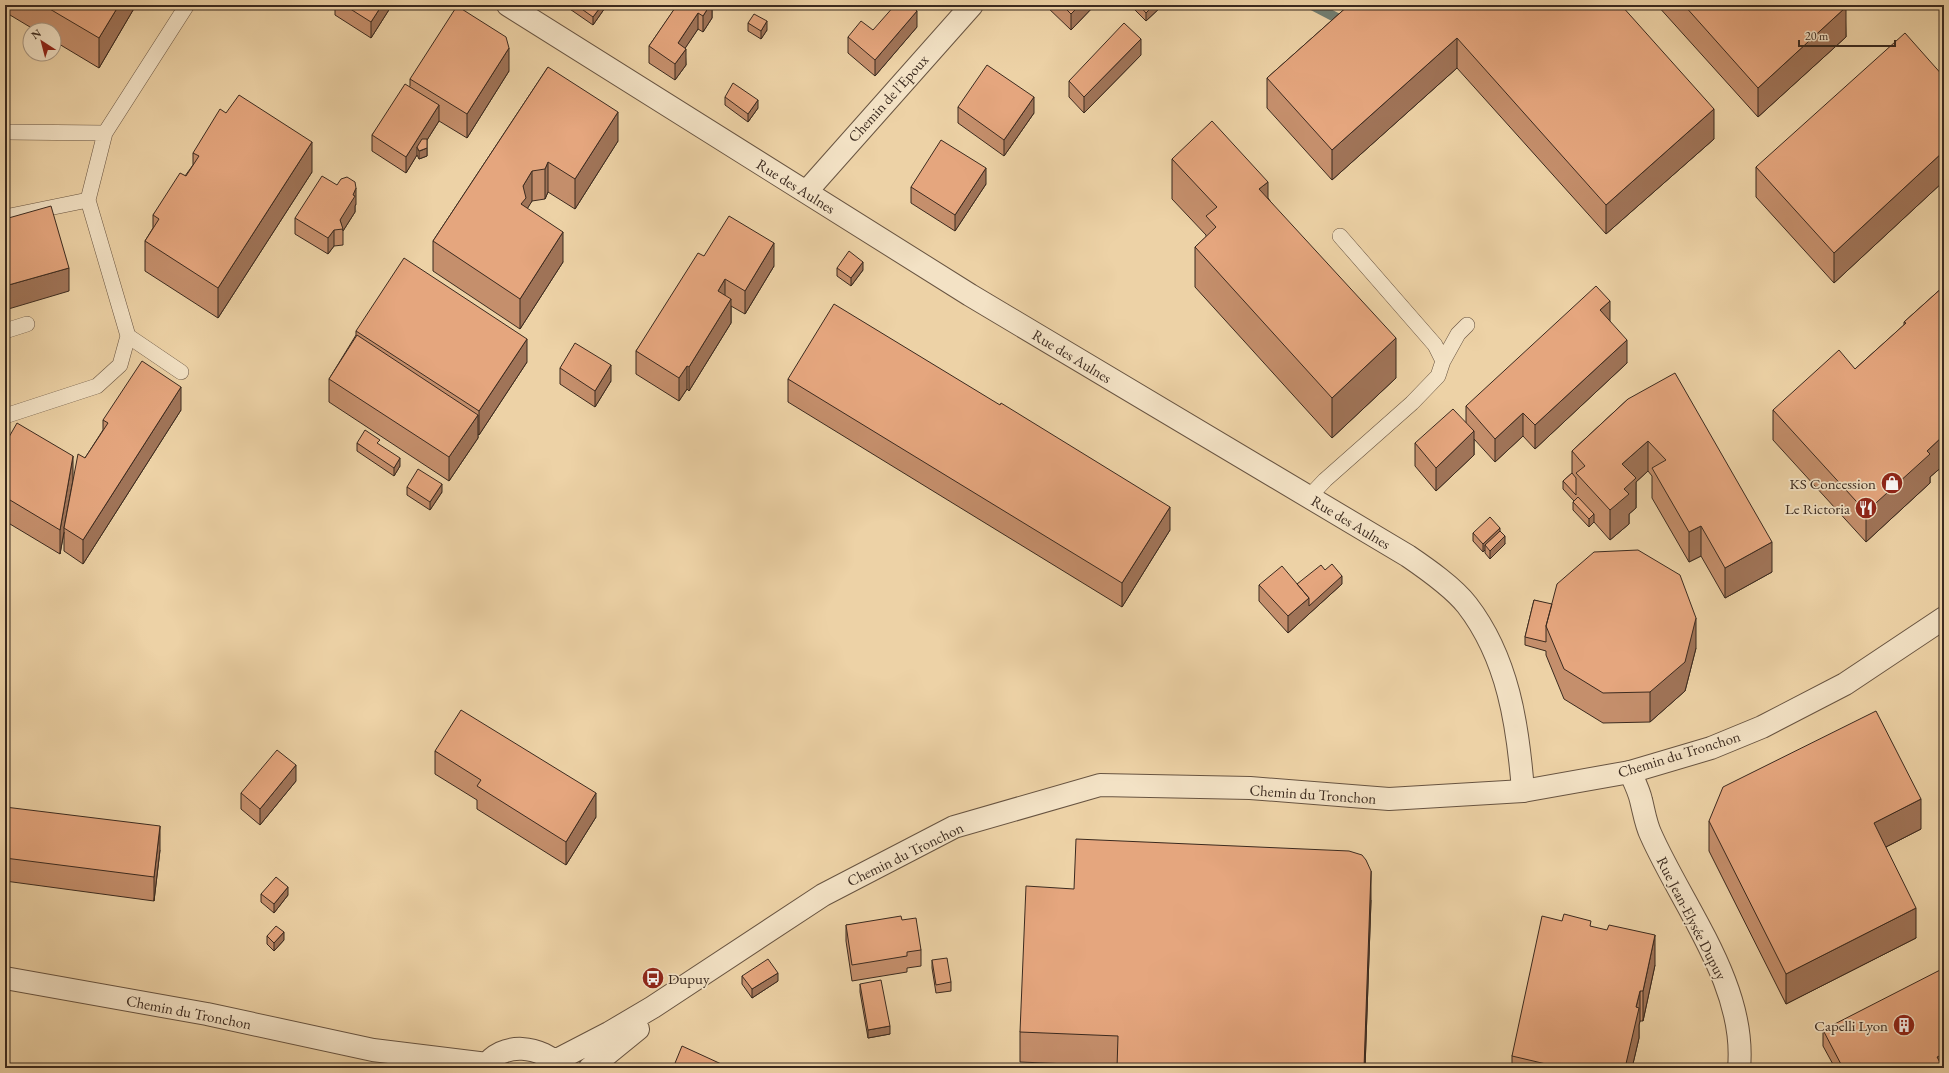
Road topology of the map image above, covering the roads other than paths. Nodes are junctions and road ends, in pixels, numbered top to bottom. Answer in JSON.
{"nodes":[{"id":1,"x":187,"y":5,"type":"edge"},
{"id":2,"x":508,"y":5,"type":"edge"},
{"id":3,"x":972,"y":5,"type":"edge"},
{"id":4,"x":5,"y":132,"type":"edge"},
{"id":5,"x":105,"y":133,"type":"junction"},
{"id":6,"x":806,"y":192,"type":"junction"},
{"id":7,"x":88,"y":200,"type":"junction"},
{"id":8,"x":5,"y":217,"type":"edge"},
{"id":9,"x":1340,"y":236,"type":"dead end"},
{"id":10,"x":28,"y":324,"type":"dead end"},
{"id":11,"x":1467,"y":325,"type":"dead end"},
{"id":12,"x":5,"y":331,"type":"edge"},
{"id":13,"x":128,"y":336,"type":"junction"},
{"id":14,"x":1443,"y":361,"type":"junction"},
{"id":15,"x":181,"y":372,"type":"dead end"},
{"id":16,"x":5,"y":416,"type":"edge"},
{"id":17,"x":1308,"y":497,"type":"junction"},
{"id":18,"x":1944,"y":618,"type":"edge"},
{"id":19,"x":1630,"y":772,"type":"junction"},
{"id":20,"x":1523,"y":791,"type":"junction"},
{"id":21,"x":5,"y":978,"type":"edge"},
{"id":22,"x":690,"y":984,"type":"junction"},
{"id":23,"x":373,"y":1050,"type":"junction"},
{"id":24,"x":558,"y":1064,"type":"edge"},
{"id":25,"x":486,"y":1066,"type":"edge"},
{"id":26,"x":419,"y":1068,"type":"edge"},
{"id":27,"x":590,"y":1068,"type":"edge"},
{"id":28,"x":1739,"y":1068,"type":"edge"}],
"edges":[{"from":1,"to":5,"type":"lane"},
{"from":2,"to":6,"type":"street","name":"Rue des Aulnes"},
{"from":3,"to":6,"type":"street","name":"Chemin de l'Epoux"},
{"from":4,"to":5,"type":"lane"},
{"from":5,"to":7,"type":"lane"},
{"from":6,"to":17,"type":"street","name":"Rue des Aulnes"},
{"from":7,"to":8,"type":"lane"},
{"from":7,"to":13,"type":"lane"},
{"from":9,"to":14,"type":"lane"},
{"from":10,"to":12,"type":"lane"},
{"from":11,"to":14,"type":"lane"},
{"from":13,"to":15,"type":"lane"},
{"from":13,"to":16,"type":"lane"},
{"from":14,"to":17,"type":"lane"},
{"from":17,"to":20,"type":"street","name":"Rue des Aulnes"},
{"from":18,"to":19,"type":"street","name":"Chemin du Tronchon"},
{"from":19,"to":20,"type":"street","name":"Chemin du Tronchon"},
{"from":19,"to":28,"type":"street","name":"Rue Jean-Elysée Dupuy"},
{"from":20,"to":22,"type":"street","name":"Chemin du Tronchon"},
{"from":21,"to":23,"type":"street","name":"Chemin du Tronchon"},
{"from":22,"to":24,"type":"street","name":"Chemin du Tronchon"},
{"from":22,"to":27,"type":"street","name":"Chemin du Tronchon"},
{"from":23,"to":25,"type":"street","name":"Chemin du Tronchon"},
{"from":23,"to":26,"type":"street","name":"Chemin du Tronchon"},
{"from":24,"to":25,"type":"street"}]}
